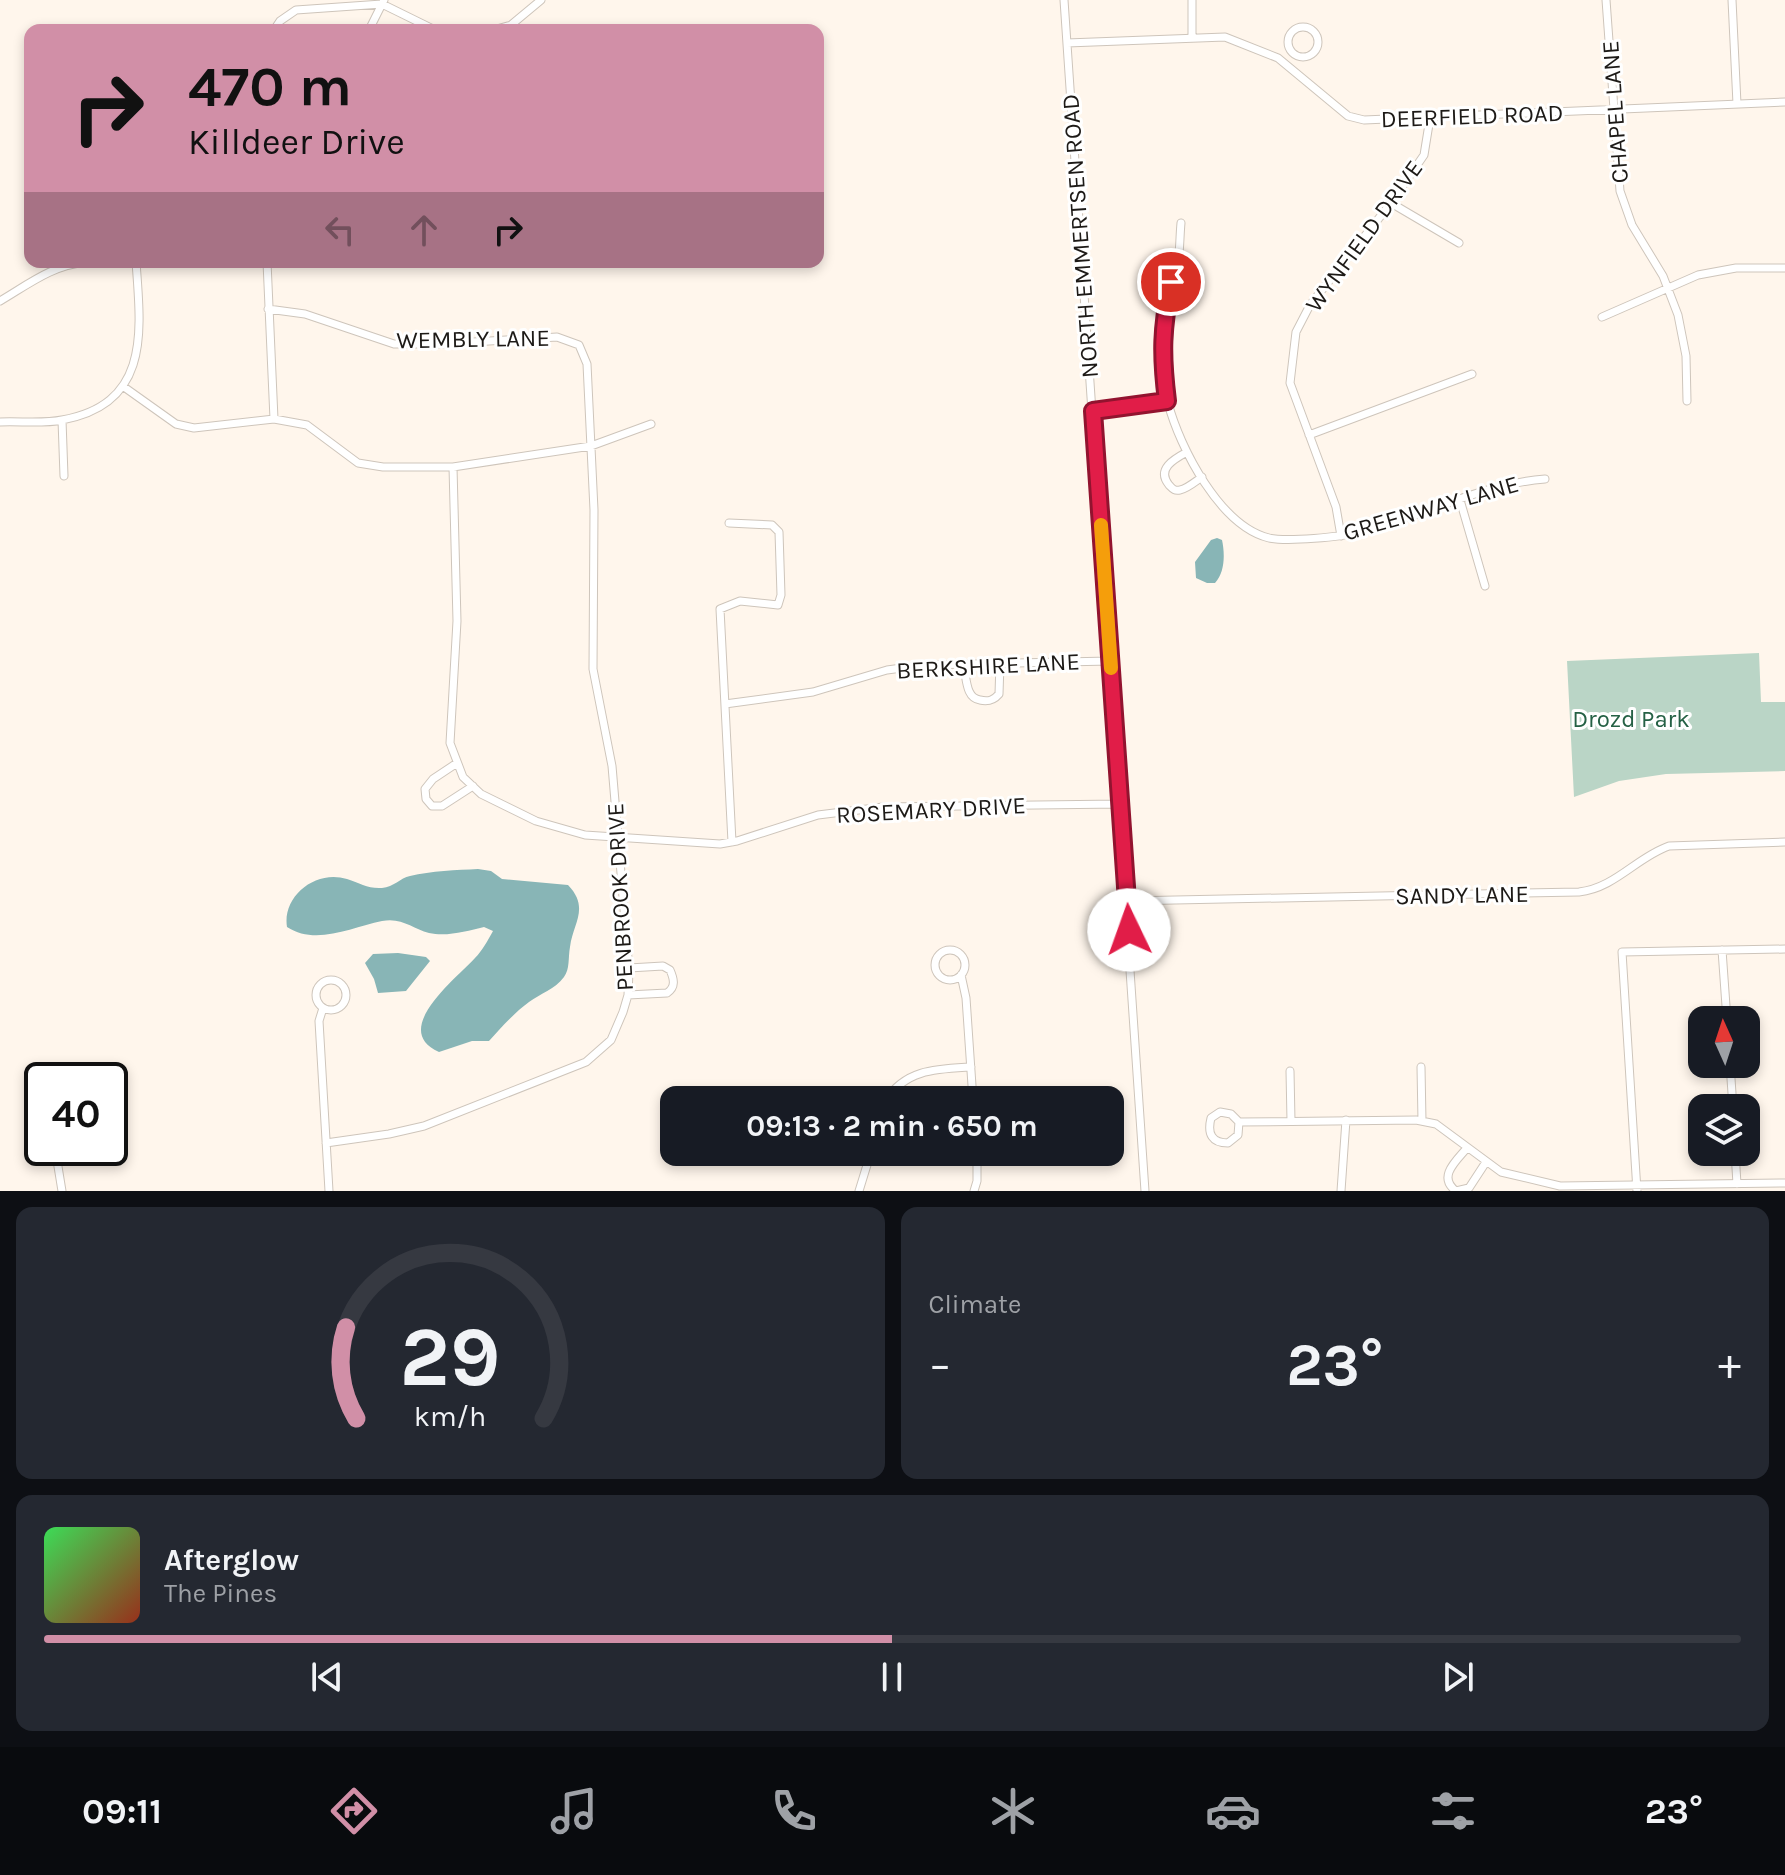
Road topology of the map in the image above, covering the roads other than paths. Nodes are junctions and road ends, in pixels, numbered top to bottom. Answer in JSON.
{"nodes":[{"id":1,"x":541,"y":0,"type":"edge"},
{"id":2,"x":1064,"y":0,"type":"edge"},
{"id":3,"x":1192,"y":0,"type":"edge"},
{"id":4,"x":1606,"y":0,"type":"edge"},
{"id":5,"x":1732,"y":0,"type":"edge"},
{"id":6,"x":383,"y":2,"type":"edge"},
{"id":7,"x":278,"y":24,"type":"edge"},
{"id":8,"x":372,"y":24,"type":"edge"},
{"id":9,"x":424,"y":24,"type":"edge"},
{"id":10,"x":512,"y":24,"type":"edge"},
{"id":11,"x":1192,"y":38,"type":"junction"},
{"id":12,"x":1067,"y":43,"type":"junction"},
{"id":13,"x":1292,"y":52,"type":"junction"},
{"id":14,"x":1285,"y":64,"type":"junction"},
{"id":15,"x":1785,"y":102,"type":"edge"},
{"id":16,"x":1737,"y":104,"type":"junction"},
{"id":17,"x":1614,"y":110,"type":"junction"},
{"id":18,"x":1430,"y":118,"type":"junction"},
{"id":19,"x":1391,"y":203,"type":"junction"},
{"id":20,"x":1181,"y":223,"type":"dead end"},
{"id":21,"x":1459,"y":243,"type":"dead end"},
{"id":22,"x":57,"y":268,"type":"edge"},
{"id":23,"x":136,"y":268,"type":"edge"},
{"id":24,"x":267,"y":268,"type":"edge"},
{"id":25,"x":1785,"y":268,"type":"edge"},
{"id":26,"x":1668,"y":287,"type":"junction"},
{"id":27,"x":0,"y":301,"type":"edge"},
{"id":28,"x":268,"y":309,"type":"junction"},
{"id":29,"x":1602,"y":317,"type":"dead end"},
{"id":30,"x":1472,"y":374,"type":"dead end"},
{"id":31,"x":124,"y":387,"type":"junction"},
{"id":32,"x":1167,"y":401,"type":"junction"},
{"id":33,"x":1687,"y":401,"type":"dead end"},
{"id":34,"x":1093,"y":411,"type":"junction"},
{"id":35,"x":274,"y":419,"type":"junction"},
{"id":36,"x":62,"y":420,"type":"junction"},
{"id":37,"x":0,"y":422,"type":"edge"},
{"id":38,"x":651,"y":424,"type":"dead end"},
{"id":39,"x":1309,"y":435,"type":"junction"},
{"id":40,"x":591,"y":446,"type":"junction"},
{"id":41,"x":1187,"y":452,"type":"junction"},
{"id":42,"x":453,"y":467,"type":"junction"},
{"id":43,"x":64,"y":476,"type":"dead end"},
{"id":44,"x":1202,"y":477,"type":"junction"},
{"id":45,"x":1545,"y":479,"type":"dead end"},
{"id":46,"x":1460,"y":500,"type":"junction"},
{"id":47,"x":729,"y":523,"type":"dead end"},
{"id":48,"x":1341,"y":536,"type":"junction"},
{"id":49,"x":1485,"y":586,"type":"dead end"},
{"id":50,"x":1110,"y":661,"type":"junction"},
{"id":51,"x":1000,"y":663,"type":"junction"},
{"id":52,"x":963,"y":664,"type":"junction"},
{"id":53,"x":725,"y":704,"type":"junction"},
{"id":54,"x":457,"y":763,"type":"junction"},
{"id":55,"x":473,"y":786,"type":"junction"},
{"id":56,"x":1120,"y":804,"type":"junction"},
{"id":57,"x":618,"y":837,"type":"junction"},
{"id":58,"x":732,"y":842,"type":"junction"},
{"id":59,"x":1785,"y":842,"type":"edge"},
{"id":60,"x":1127,"y":901,"type":"junction"},
{"id":61,"x":1785,"y":949,"type":"edge"},
{"id":62,"x":1722,"y":950,"type":"junction"},
{"id":63,"x":629,"y":968,"type":"junction"},
{"id":64,"x":961,"y":975,"type":"junction"},
{"id":65,"x":628,"y":995,"type":"junction"},
{"id":66,"x":1726,"y":1006,"type":"edge"},
{"id":67,"x":323,"y":1008,"type":"junction"},
{"id":68,"x":971,"y":1067,"type":"junction"},
{"id":69,"x":1421,"y":1067,"type":"dead end"},
{"id":70,"x":1290,"y":1071,"type":"dead end"},
{"id":71,"x":898,"y":1086,"type":"edge"},
{"id":72,"x":972,"y":1086,"type":"edge"},
{"id":73,"x":1346,"y":1120,"type":"junction"},
{"id":74,"x":1291,"y":1121,"type":"junction"},
{"id":75,"x":1422,"y":1121,"type":"junction"},
{"id":76,"x":1239,"y":1122,"type":"junction"},
{"id":77,"x":326,"y":1143,"type":"junction"},
{"id":78,"x":1467,"y":1148,"type":"junction"},
{"id":79,"x":1486,"y":1162,"type":"junction"},
{"id":80,"x":58,"y":1166,"type":"edge"},
{"id":81,"x":867,"y":1166,"type":"edge"},
{"id":82,"x":977,"y":1166,"type":"edge"},
{"id":83,"x":1736,"y":1166,"type":"edge"},
{"id":84,"x":1785,"y":1183,"type":"edge"},
{"id":85,"x":1737,"y":1184,"type":"junction"},
{"id":86,"x":1637,"y":1189,"type":"edge"},
{"id":87,"x":62,"y":1191,"type":"edge"},
{"id":88,"x":329,"y":1191,"type":"edge"},
{"id":89,"x":859,"y":1191,"type":"edge"},
{"id":90,"x":974,"y":1191,"type":"edge"},
{"id":91,"x":1145,"y":1191,"type":"edge"},
{"id":92,"x":1341,"y":1191,"type":"edge"}],
"edges":[{"from":1,"to":10,"type":"street"},
{"from":2,"to":12,"type":"street","name":"NORTH EMMERTSEN ROAD"},
{"from":3,"to":11,"type":"street"},
{"from":4,"to":17,"type":"street","name":"CHAPEL LANE"},
{"from":5,"to":16,"type":"street"},
{"from":6,"to":7,"type":"street"},
{"from":6,"to":8,"type":"street"},
{"from":6,"to":9,"type":"street"},
{"from":11,"to":12,"type":"street","name":"DEERFIELD ROAD"},
{"from":11,"to":14,"type":"street","name":"DEERFIELD ROAD"},
{"from":12,"to":34,"type":"street","name":"NORTH EMMERTSEN ROAD"},
{"from":13,"to":13,"type":"street"},
{"from":13,"to":14,"type":"street"},
{"from":14,"to":18,"type":"street","name":"DEERFIELD ROAD"},
{"from":15,"to":16,"type":"street","name":"DEERFIELD ROAD"},
{"from":16,"to":17,"type":"street","name":"DEERFIELD ROAD"},
{"from":17,"to":18,"type":"street","name":"DEERFIELD ROAD"},
{"from":17,"to":26,"type":"street","name":"CHAPEL LANE"},
{"from":18,"to":19,"type":"street","name":"WYNFIELD DRIVE"},
{"from":19,"to":21,"type":"street"},
{"from":19,"to":39,"type":"street","name":"WYNFIELD DRIVE"},
{"from":20,"to":32,"type":"street"},
{"from":22,"to":27,"type":"street"},
{"from":23,"to":31,"type":"street"},
{"from":24,"to":28,"type":"street"},
{"from":25,"to":26,"type":"street"},
{"from":26,"to":29,"type":"street"},
{"from":26,"to":33,"type":"street","name":"CHAPEL LANE"},
{"from":28,"to":35,"type":"street"},
{"from":28,"to":40,"type":"street","name":"WEMBLY LANE"},
{"from":30,"to":39,"type":"street"},
{"from":31,"to":35,"type":"street"},
{"from":31,"to":36,"type":"street"},
{"from":32,"to":34,"type":"street"},
{"from":32,"to":41,"type":"street"},
{"from":34,"to":50,"type":"street","name":"NORTH EMMERTSEN ROAD"},
{"from":35,"to":42,"type":"street"},
{"from":36,"to":37,"type":"street"},
{"from":36,"to":43,"type":"street"},
{"from":38,"to":40,"type":"street"},
{"from":39,"to":48,"type":"street","name":"WYNFIELD DRIVE"},
{"from":40,"to":42,"type":"street"},
{"from":40,"to":57,"type":"street","name":"PENBROOK DRIVE"},
{"from":41,"to":44,"type":"street"},
{"from":41,"to":44,"type":"street"},
{"from":42,"to":54,"type":"street","name":"ROSEMARY DRIVE"},
{"from":44,"to":48,"type":"street","name":"GREENWAY LANE"},
{"from":45,"to":46,"type":"street","name":"GREENWAY LANE"},
{"from":46,"to":48,"type":"street","name":"GREENWAY LANE"},
{"from":46,"to":49,"type":"street"},
{"from":47,"to":53,"type":"street"},
{"from":50,"to":51,"type":"street","name":"BERKSHIRE LANE"},
{"from":50,"to":56,"type":"street","name":"NORTH EMMERTSEN ROAD"},
{"from":51,"to":52,"type":"street","name":"BERKSHIRE LANE"},
{"from":51,"to":52,"type":"street"},
{"from":52,"to":53,"type":"street","name":"BERKSHIRE LANE"},
{"from":53,"to":58,"type":"street"},
{"from":54,"to":55,"type":"street","name":"ROSEMARY DRIVE"},
{"from":54,"to":55,"type":"street"},
{"from":55,"to":57,"type":"street","name":"ROSEMARY DRIVE"},
{"from":56,"to":58,"type":"street","name":"ROSEMARY DRIVE"},
{"from":56,"to":60,"type":"street","name":"NORTH EMMERTSEN ROAD"},
{"from":57,"to":58,"type":"street","name":"ROSEMARY DRIVE"},
{"from":57,"to":63,"type":"street","name":"PENBROOK DRIVE"},
{"from":59,"to":60,"type":"street","name":"SANDY LANE"},
{"from":60,"to":91,"type":"street","name":"NORTH EMMERTSEN ROAD"},
{"from":61,"to":62,"type":"street"},
{"from":62,"to":66,"type":"street"},
{"from":62,"to":86,"type":"street"},
{"from":63,"to":65,"type":"street","name":"PENBROOK DRIVE"},
{"from":63,"to":65,"type":"street"},
{"from":64,"to":64,"type":"street"},
{"from":64,"to":68,"type":"street"},
{"from":65,"to":77,"type":"street","name":"PENBROOK DRIVE"},
{"from":67,"to":67,"type":"street"},
{"from":67,"to":77,"type":"street"},
{"from":68,"to":71,"type":"street"},
{"from":68,"to":72,"type":"street"},
{"from":69,"to":75,"type":"street"},
{"from":70,"to":74,"type":"street"},
{"from":73,"to":74,"type":"street"},
{"from":73,"to":75,"type":"street"},
{"from":73,"to":92,"type":"street"},
{"from":74,"to":76,"type":"street"},
{"from":75,"to":78,"type":"street"},
{"from":76,"to":76,"type":"street"},
{"from":77,"to":88,"type":"street"},
{"from":78,"to":79,"type":"street"},
{"from":78,"to":79,"type":"street"},
{"from":79,"to":86,"type":"street"},
{"from":80,"to":87,"type":"street"},
{"from":81,"to":89,"type":"street"},
{"from":82,"to":90,"type":"street"},
{"from":83,"to":85,"type":"street"},
{"from":84,"to":85,"type":"street"},
{"from":85,"to":86,"type":"street"}]}
